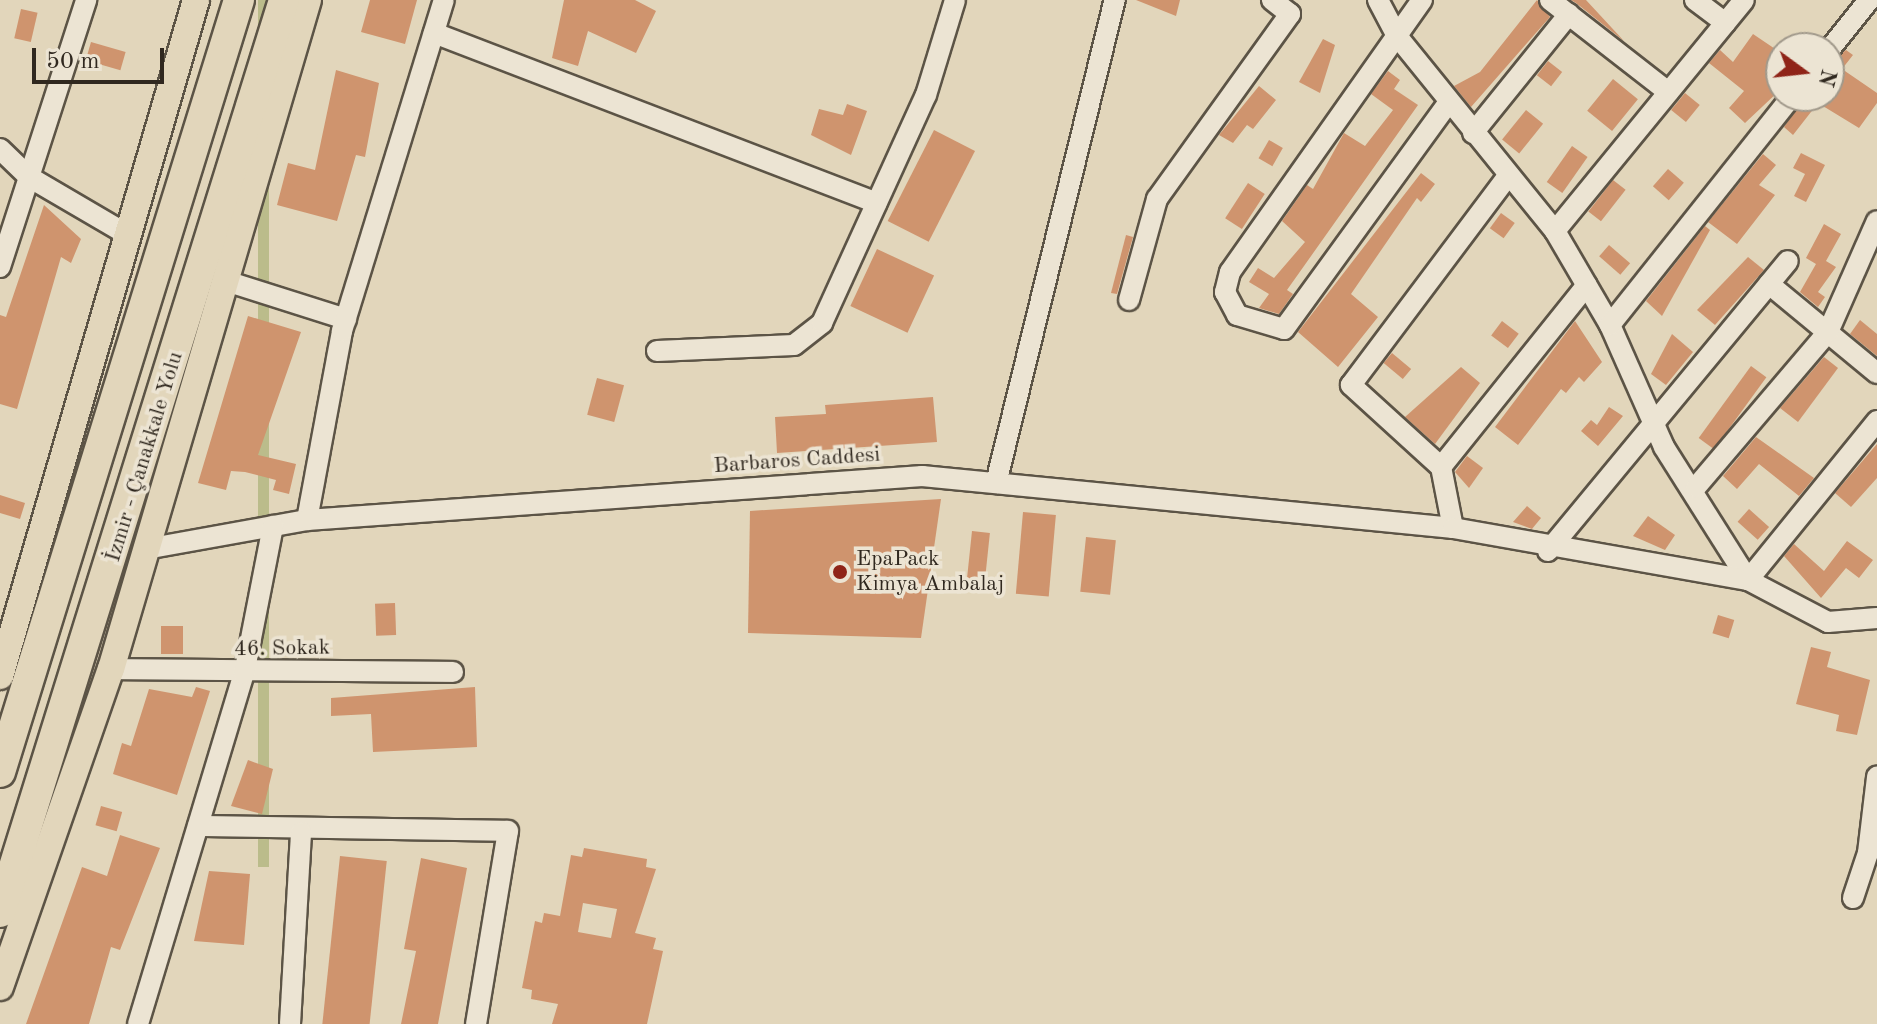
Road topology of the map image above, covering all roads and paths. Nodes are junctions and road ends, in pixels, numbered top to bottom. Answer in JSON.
{"nodes":[{"id":1,"x":86,"y":0,"type":"edge"},
{"id":2,"x":196,"y":0,"type":"edge"},
{"id":3,"x":239,"y":0,"type":"edge"},
{"id":4,"x":284,"y":0,"type":"edge"},
{"id":5,"x":308,"y":0,"type":"edge"},
{"id":6,"x":444,"y":0,"type":"edge"},
{"id":7,"x":955,"y":0,"type":"edge"},
{"id":8,"x":1115,"y":0,"type":"edge"},
{"id":9,"x":1272,"y":0,"type":"edge"},
{"id":10,"x":1378,"y":0,"type":"edge"},
{"id":11,"x":1422,"y":0,"type":"edge"},
{"id":12,"x":1550,"y":0,"type":"edge"},
{"id":13,"x":1695,"y":0,"type":"edge"},
{"id":14,"x":1744,"y":0,"type":"edge"},
{"id":15,"x":1869,"y":0,"type":"edge"},
{"id":16,"x":1569,"y":14,"type":"junction"},
{"id":17,"x":1725,"y":23,"type":"junction"},
{"id":18,"x":1843,"y":32,"type":"edge"},
{"id":19,"x":434,"y":33,"type":"junction"},
{"id":20,"x":1397,"y":36,"type":"junction"},
{"id":21,"x":1668,"y":92,"type":"junction"},
{"id":22,"x":1449,"y":102,"type":"junction"},
{"id":23,"x":1779,"y":112,"type":"edge"},
{"id":24,"x":1473,"y":133,"type":"junction"},
{"id":25,"x":0,"y":149,"type":"edge"},
{"id":26,"x":1508,"y":176,"type":"junction"},
{"id":27,"x":29,"y":177,"type":"junction"},
{"id":28,"x":876,"y":203,"type":"junction"},
{"id":29,"x":1877,"y":221,"type":"edge"},
{"id":30,"x":1555,"y":231,"type":"junction"},
{"id":31,"x":130,"y":236,"type":"junction"},
{"id":32,"x":1788,"y":261,"type":"dead end"},
{"id":33,"x":0,"y":267,"type":"edge"},
{"id":34,"x":226,"y":281,"type":"junction"},
{"id":35,"x":1769,"y":284,"type":"junction"},
{"id":36,"x":1587,"y":285,"type":"junction"},
{"id":37,"x":1129,"y":300,"type":"dead end"},
{"id":38,"x":346,"y":319,"type":"junction"},
{"id":39,"x":1610,"y":325,"type":"junction"},
{"id":40,"x":1828,"y":332,"type":"junction"},
{"id":41,"x":657,"y":351,"type":"dead end"},
{"id":42,"x":1877,"y":373,"type":"edge"},
{"id":43,"x":1652,"y":418,"type":"junction"},
{"id":44,"x":1877,"y":421,"type":"edge"},
{"id":45,"x":1441,"y":467,"type":"junction"},
{"id":46,"x":996,"y":483,"type":"junction"},
{"id":47,"x":1696,"y":487,"type":"junction"},
{"id":48,"x":307,"y":520,"type":"junction"},
{"id":49,"x":273,"y":526,"type":"junction"},
{"id":50,"x":1453,"y":528,"type":"junction"},
{"id":51,"x":146,"y":549,"type":"junction"},
{"id":52,"x":1548,"y":551,"type":"junction"},
{"id":53,"x":1748,"y":580,"type":"junction"},
{"id":54,"x":1877,"y":618,"type":"edge"},
{"id":55,"x":2,"y":666,"type":"edge"},
{"id":56,"x":111,"y":669,"type":"junction"},
{"id":57,"x":453,"y":672,"type":"dead end"},
{"id":58,"x":244,"y":674,"type":"junction"},
{"id":59,"x":0,"y":772,"type":"edge"},
{"id":60,"x":1877,"y":777,"type":"edge"},
{"id":61,"x":198,"y":826,"type":"junction"},
{"id":62,"x":301,"y":832,"type":"junction"},
{"id":63,"x":1853,"y":898,"type":"dead end"},
{"id":64,"x":0,"y":912,"type":"edge"},
{"id":65,"x":0,"y":987,"type":"edge"},
{"id":66,"x":138,"y":1024,"type":"edge"},
{"id":67,"x":290,"y":1024,"type":"edge"},
{"id":68,"x":476,"y":1024,"type":"edge"}],
"edges":[{"from":1,"to":27,"type":"street"},
{"from":2,"to":31,"type":"main road"},
{"from":3,"to":59,"type":"highway","name":"İzmir - Çanakkale Yolu"},
{"from":4,"to":64,"type":"highway","name":"İzmir - Çanakkale Yolu"},
{"from":5,"to":34,"type":"main road"},
{"from":6,"to":19,"type":"street"},
{"from":7,"to":28,"type":"street"},
{"from":8,"to":46,"type":"street"},
{"from":9,"to":37,"type":"street"},
{"from":10,"to":20,"type":"street"},
{"from":11,"to":20,"type":"street"},
{"from":12,"to":16,"type":"street"},
{"from":13,"to":17,"type":"street"},
{"from":14,"to":17,"type":"street"},
{"from":15,"to":18,"type":"street"},
{"from":16,"to":21,"type":"street"},
{"from":16,"to":24,"type":"street"},
{"from":17,"to":21,"type":"street"},
{"from":19,"to":28,"type":"street"},
{"from":19,"to":38,"type":"street"},
{"from":20,"to":22,"type":"street"},
{"from":20,"to":22,"type":"street"},
{"from":21,"to":30,"type":"street"},
{"from":22,"to":24,"type":"street"},
{"from":23,"to":39,"type":"street"},
{"from":24,"to":26,"type":"street"},
{"from":25,"to":27,"type":"street"},
{"from":26,"to":30,"type":"street"},
{"from":26,"to":45,"type":"street"},
{"from":27,"to":31,"type":"street"},
{"from":27,"to":33,"type":"street"},
{"from":28,"to":41,"type":"street"},
{"from":29,"to":40,"type":"street"},
{"from":30,"to":36,"type":"street"},
{"from":31,"to":55,"type":"main road"},
{"from":32,"to":35,"type":"street"},
{"from":34,"to":38,"type":"street"},
{"from":34,"to":51,"type":"main road"},
{"from":35,"to":40,"type":"street"},
{"from":35,"to":43,"type":"street"},
{"from":36,"to":39,"type":"street"},
{"from":36,"to":45,"type":"street"},
{"from":38,"to":48,"type":"street"},
{"from":39,"to":43,"type":"street"},
{"from":40,"to":42,"type":"street"},
{"from":40,"to":47,"type":"street"},
{"from":43,"to":47,"type":"street"},
{"from":43,"to":52,"type":"street"},
{"from":44,"to":53,"type":"street"},
{"from":45,"to":50,"type":"street"},
{"from":46,"to":48,"type":"street","name":"Barbaros Caddesi"},
{"from":46,"to":50,"type":"street","name":"Barbaros Caddesi"},
{"from":47,"to":53,"type":"street"},
{"from":48,"to":49,"type":"street","name":"Barbaros Caddesi"},
{"from":49,"to":51,"type":"street","name":"Barbaros Caddesi"},
{"from":49,"to":58,"type":"street"},
{"from":50,"to":52,"type":"street","name":"Barbaros Caddesi"},
{"from":51,"to":56,"type":"main road"},
{"from":52,"to":53,"type":"street","name":"Barbaros Caddesi"},
{"from":53,"to":54,"type":"street"},
{"from":56,"to":58,"type":"street","name":"46. Sokak"},
{"from":56,"to":65,"type":"main road"},
{"from":57,"to":58,"type":"street","name":"46. Sokak"},
{"from":58,"to":61,"type":"street"},
{"from":60,"to":63,"type":"street"},
{"from":61,"to":62,"type":"street"},
{"from":61,"to":66,"type":"street"},
{"from":62,"to":67,"type":"street"},
{"from":62,"to":68,"type":"street"}]}
